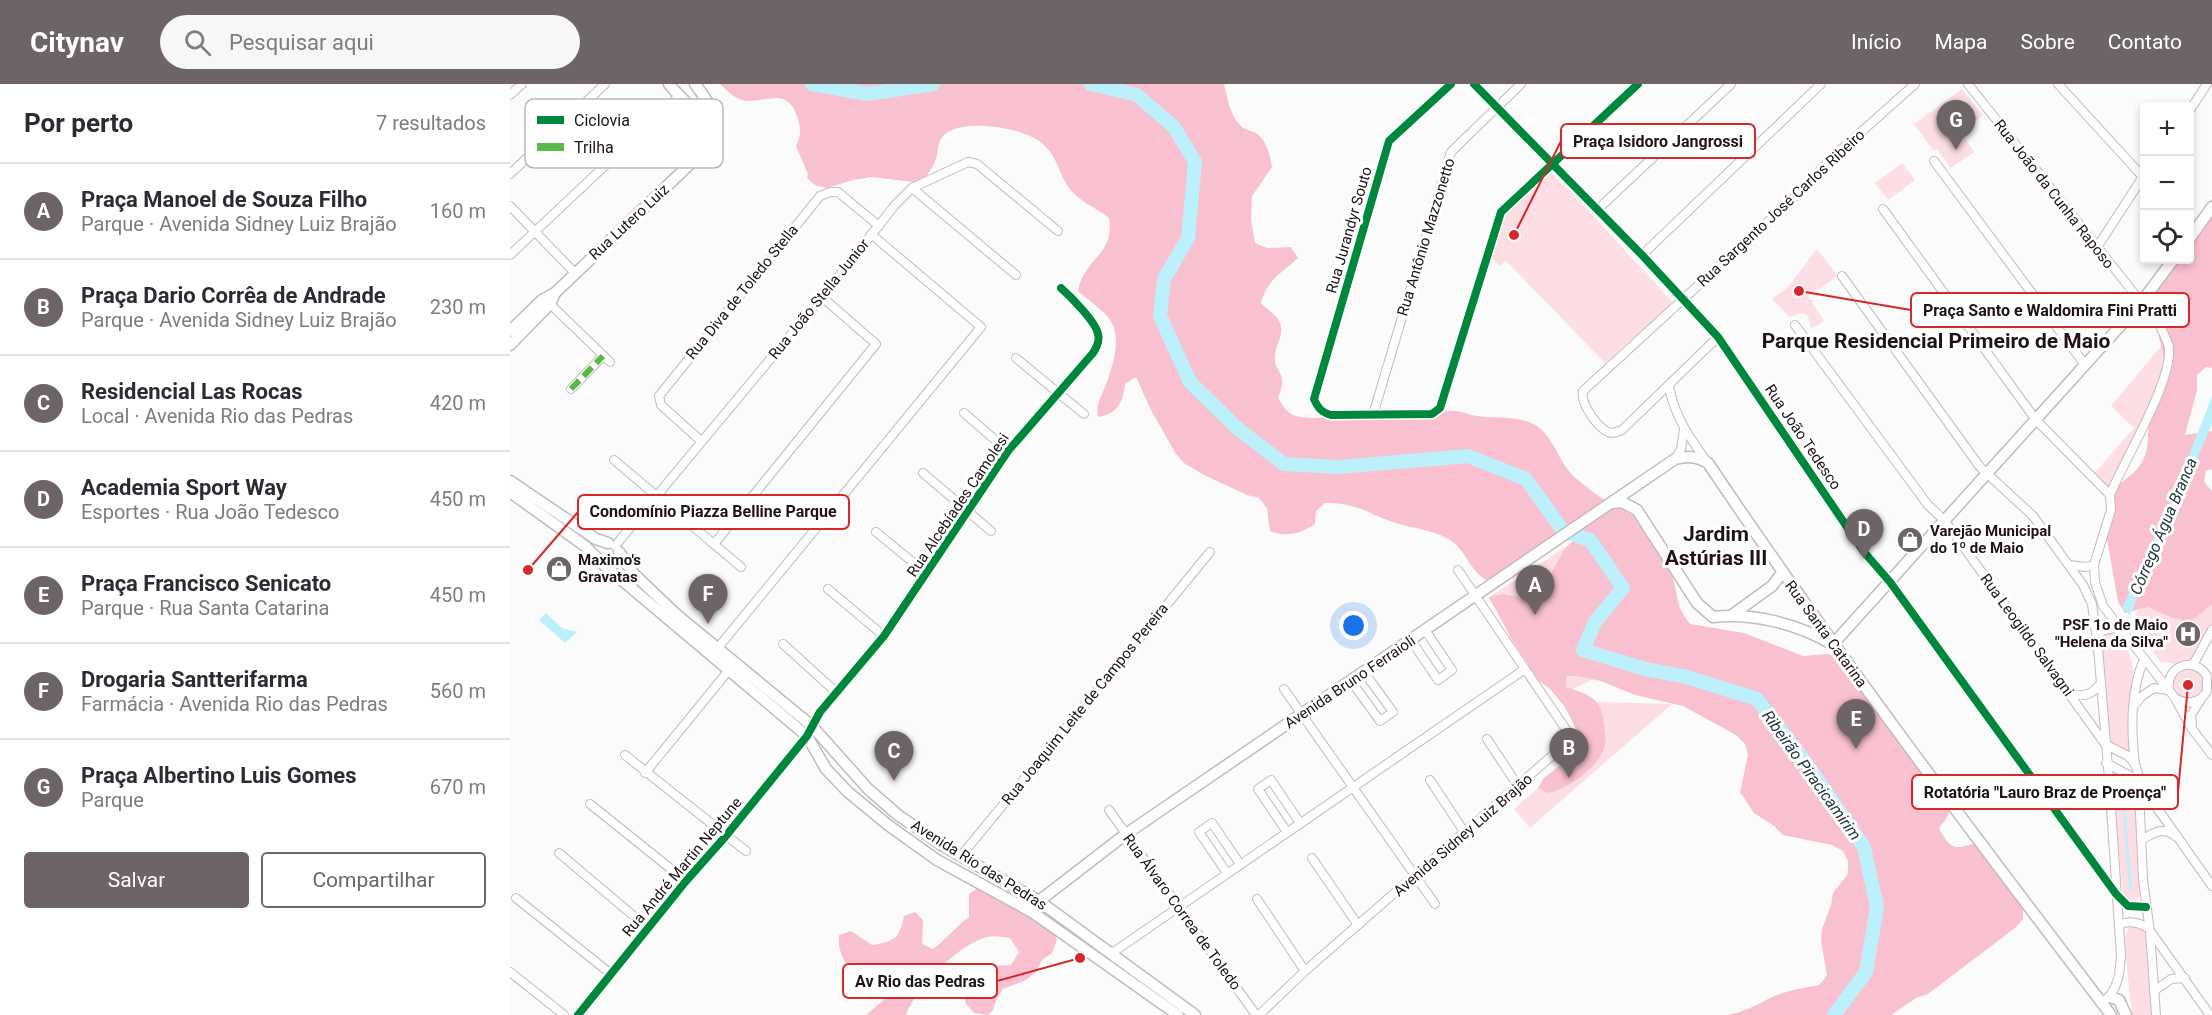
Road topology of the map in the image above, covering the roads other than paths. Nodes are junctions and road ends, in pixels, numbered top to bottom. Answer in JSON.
{"nodes":[{"id":1,"x":522,"y":84,"type":"edge"},
{"id":2,"x":605,"y":84,"type":"edge"},
{"id":3,"x":1451,"y":84,"type":"edge"},
{"id":4,"x":1474,"y":84,"type":"edge"},
{"id":5,"x":1521,"y":84,"type":"edge"},
{"id":6,"x":1638,"y":84,"type":"edge"},
{"id":7,"x":1731,"y":84,"type":"edge"},
{"id":8,"x":1821,"y":84,"type":"edge"},
{"id":9,"x":1915,"y":84,"type":"edge"},
{"id":10,"x":1968,"y":84,"type":"edge"},
{"id":11,"x":2058,"y":84,"type":"edge"},
{"id":12,"x":2207,"y":84,"type":"edge"},
{"id":13,"x":696,"y":86,"type":"edge"},
{"id":14,"x":675,"y":91,"type":"edge"},
{"id":15,"x":510,"y":95,"type":"edge"},
{"id":16,"x":589,"y":99,"type":"edge"},
{"id":17,"x":705,"y":99,"type":"edge"},
{"id":18,"x":2194,"y":104,"type":"edge"},
{"id":19,"x":1496,"y":107,"type":"junction"},
{"id":20,"x":525,"y":160,"type":"edge"},
{"id":21,"x":1934,"y":160,"type":"dead end"},
{"id":22,"x":1552,"y":164,"type":"junction"},
{"id":23,"x":597,"y":168,"type":"edge"},
{"id":24,"x":687,"y":168,"type":"edge"},
{"id":25,"x":2140,"y":172,"type":"edge"},
{"id":26,"x":510,"y":174,"type":"edge"},
{"id":27,"x":2140,"y":182,"type":"edge"},
{"id":28,"x":912,"y":188,"type":"junction"},
{"id":29,"x":510,"y":206,"type":"edge"},
{"id":30,"x":2212,"y":207,"type":"edge"},
{"id":31,"x":1883,"y":209,"type":"dead end"},
{"id":32,"x":1597,"y":210,"type":"junction"},
{"id":33,"x":879,"y":226,"type":"junction"},
{"id":34,"x":534,"y":231,"type":"junction"},
{"id":35,"x":1058,"y":231,"type":"dead end"},
{"id":36,"x":2194,"y":232,"type":"edge"},
{"id":37,"x":871,"y":234,"type":"junction"},
{"id":38,"x":2096,"y":249,"type":"junction"},
{"id":39,"x":510,"y":255,"type":"edge"},
{"id":40,"x":1642,"y":255,"type":"junction"},
{"id":41,"x":2171,"y":264,"type":"edge"},
{"id":42,"x":575,"y":273,"type":"junction"},
{"id":43,"x":1016,"y":275,"type":"dead end"},
{"id":44,"x":1842,"y":276,"type":"dead end"},
{"id":45,"x":1063,"y":290,"type":"dead end"},
{"id":46,"x":822,"y":297,"type":"junction"},
{"id":47,"x":1682,"y":300,"type":"junction"},
{"id":48,"x":548,"y":301,"type":"junction"},
{"id":49,"x":2140,"y":304,"type":"junction"},
{"id":50,"x":1795,"y":325,"type":"dead end"},
{"id":51,"x":510,"y":331,"type":"edge"},
{"id":52,"x":1718,"y":337,"type":"junction"},
{"id":53,"x":510,"y":345,"type":"edge"},
{"id":54,"x":1016,"y":358,"type":"dead end"},
{"id":55,"x":2085,"y":365,"type":"junction"},
{"id":56,"x":1669,"y":386,"type":"junction"},
{"id":57,"x":571,"y":389,"type":"dead end"},
{"id":58,"x":1058,"y":393,"type":"junction"},
{"id":59,"x":964,"y":413,"type":"dead end"},
{"id":60,"x":1084,"y":414,"type":"dead end"},
{"id":61,"x":1373,"y":415,"type":"junction"},
{"id":62,"x":2036,"y":420,"type":"junction"},
{"id":63,"x":1684,"y":428,"type":"junction"},
{"id":64,"x":701,"y":441,"type":"junction"},
{"id":65,"x":1008,"y":451,"type":"junction"},
{"id":66,"x":1675,"y":459,"type":"junction"},
{"id":67,"x":614,"y":460,"type":"dead end"},
{"id":68,"x":1708,"y":463,"type":"junction"},
{"id":69,"x":923,"y":473,"type":"dead end"},
{"id":70,"x":1987,"y":474,"type":"junction"},
{"id":71,"x":510,"y":481,"type":"edge"},
{"id":72,"x":1640,"y":483,"type":"junction"},
{"id":73,"x":510,"y":492,"type":"edge"},
{"id":74,"x":2110,"y":495,"type":"junction"},
{"id":75,"x":657,"y":496,"type":"junction"},
{"id":76,"x":1612,"y":504,"type":"junction"},
{"id":77,"x":1637,"y":510,"type":"junction"},
{"id":78,"x":966,"y":512,"type":"junction"},
{"id":79,"x":1945,"y":521,"type":"junction"},
{"id":80,"x":991,"y":531,"type":"dead end"},
{"id":81,"x":876,"y":532,"type":"dead end"},
{"id":82,"x":714,"y":544,"type":"junction"},
{"id":83,"x":614,"y":547,"type":"junction"},
{"id":84,"x":1210,"y":552,"type":"dead end"},
{"id":85,"x":601,"y":561,"type":"junction"},
{"id":86,"x":2069,"y":565,"type":"junction"},
{"id":87,"x":2094,"y":565,"type":"junction"},
{"id":88,"x":741,"y":567,"type":"dead end"},
{"id":89,"x":1458,"y":570,"type":"dead end"},
{"id":90,"x":1782,"y":573,"type":"junction"},
{"id":91,"x":927,"y":574,"type":"junction"},
{"id":92,"x":1890,"y":582,"type":"junction"},
{"id":93,"x":2095,"y":582,"type":"junction"},
{"id":94,"x":2083,"y":585,"type":"junction"},
{"id":95,"x":828,"y":589,"type":"dead end"},
{"id":96,"x":1475,"y":596,"type":"junction"},
{"id":97,"x":1732,"y":615,"type":"junction"},
{"id":98,"x":1425,"y":630,"type":"junction"},
{"id":99,"x":2212,"y":630,"type":"edge"},
{"id":100,"x":2123,"y":631,"type":"junction"},
{"id":101,"x":884,"y":636,"type":"junction"},
{"id":102,"x":2097,"y":637,"type":"junction"},
{"id":103,"x":1411,"y":640,"type":"junction"},
{"id":104,"x":783,"y":644,"type":"dead end"},
{"id":105,"x":1833,"y":644,"type":"junction"},
{"id":106,"x":717,"y":649,"type":"junction"},
{"id":107,"x":2144,"y":659,"type":"junction"},
{"id":108,"x":2193,"y":665,"type":"junction"},
{"id":109,"x":1525,"y":669,"type":"junction"},
{"id":110,"x":2175,"y":669,"type":"junction"},
{"id":111,"x":729,"y":670,"type":"junction"},
{"id":112,"x":2152,"y":670,"type":"junction"},
{"id":113,"x":1364,"y":672,"type":"junction"},
{"id":114,"x":751,"y":676,"type":"junction"},
{"id":115,"x":1351,"y":681,"type":"junction"},
{"id":116,"x":2101,"y":684,"type":"junction"},
{"id":117,"x":2210,"y":685,"type":"edge"},
{"id":118,"x":1284,"y":689,"type":"dead end"},
{"id":119,"x":2169,"y":690,"type":"junction"},
{"id":120,"x":837,"y":693,"type":"junction"},
{"id":121,"x":2071,"y":695,"type":"junction"},
{"id":122,"x":2203,"y":697,"type":"junction"},
{"id":123,"x":2175,"y":698,"type":"junction"},
{"id":124,"x":2132,"y":709,"type":"junction"},
{"id":125,"x":1302,"y":714,"type":"junction"},
{"id":126,"x":2192,"y":729,"type":"junction"},
{"id":127,"x":809,"y":731,"type":"junction"},
{"id":128,"x":1486,"y":739,"type":"dead end"},
{"id":129,"x":2105,"y":744,"type":"junction"},
{"id":130,"x":2212,"y":754,"type":"edge"},
{"id":131,"x":626,"y":755,"type":"dead end"},
{"id":132,"x":2106,"y":763,"type":"junction"},
{"id":133,"x":2135,"y":764,"type":"junction"},
{"id":134,"x":645,"y":773,"type":"junction"},
{"id":135,"x":2136,"y":779,"type":"junction"},
{"id":136,"x":1430,"y":780,"type":"dead end"},
{"id":137,"x":1518,"y":786,"type":"junction"},
{"id":138,"x":1352,"y":787,"type":"junction"},
{"id":139,"x":590,"y":804,"type":"dead end"},
{"id":140,"x":1109,"y":810,"type":"dead end"},
{"id":141,"x":1300,"y":823,"type":"junction"},
{"id":142,"x":1287,"y":832,"type":"junction"},
{"id":143,"x":1465,"y":832,"type":"junction"},
{"id":144,"x":1126,"y":834,"type":"junction"},
{"id":145,"x":725,"y":837,"type":"junction"},
{"id":146,"x":2141,"y":840,"type":"junction"},
{"id":147,"x":2180,"y":840,"type":"junction"},
{"id":148,"x":746,"y":852,"type":"dead end"},
{"id":149,"x":559,"y":853,"type":"dead end"},
{"id":150,"x":960,"y":856,"type":"junction"},
{"id":151,"x":1312,"y":858,"type":"dead end"},
{"id":152,"x":1240,"y":864,"type":"junction"},
{"id":153,"x":1227,"y":873,"type":"junction"},
{"id":154,"x":1416,"y":877,"type":"junction"},
{"id":155,"x":686,"y":881,"type":"junction"},
{"id":156,"x":2212,"y":886,"type":"edge"},
{"id":157,"x":2116,"y":894,"type":"junction"},
{"id":158,"x":516,"y":898,"type":"dead end"},
{"id":159,"x":1257,"y":899,"type":"dead end"},
{"id":160,"x":1039,"y":902,"type":"junction"},
{"id":161,"x":1435,"y":904,"type":"dead end"},
{"id":162,"x":1179,"y":907,"type":"junction"},
{"id":163,"x":2146,"y":907,"type":"junction"},
{"id":164,"x":1032,"y":912,"type":"junction"},
{"id":165,"x":1358,"y":925,"type":"junction"},
{"id":166,"x":2119,"y":925,"type":"junction"},
{"id":167,"x":648,"y":928,"type":"junction"},
{"id":168,"x":2150,"y":932,"type":"junction"},
{"id":169,"x":1112,"y":953,"type":"junction"},
{"id":170,"x":1305,"y":971,"type":"junction"},
{"id":171,"x":510,"y":972,"type":"edge"},
{"id":172,"x":611,"y":974,"type":"junction"},
{"id":173,"x":2185,"y":978,"type":"junction"},
{"id":174,"x":2154,"y":991,"type":"junction"},
{"id":175,"x":2106,"y":999,"type":"junction"},
{"id":176,"x":564,"y":1015,"type":"edge"},
{"id":177,"x":578,"y":1015,"type":"edge"},
{"id":178,"x":1178,"y":1015,"type":"edge"},
{"id":179,"x":1195,"y":1015,"type":"edge"},
{"id":180,"x":1258,"y":1015,"type":"edge"},
{"id":181,"x":2111,"y":1015,"type":"edge"},
{"id":182,"x":2126,"y":1015,"type":"edge"},
{"id":183,"x":2156,"y":1015,"type":"edge"},
{"id":184,"x":2210,"y":1015,"type":"edge"}],
"edges":[{"from":1,"to":15,"type":"street"},
{"from":2,"to":16,"type":"street"},
{"from":3,"to":61,"type":"street","name":"Rua Jurandyr Souto"},
{"from":4,"to":19,"type":"street","name":"Rua João Tedesco"},
{"from":5,"to":19,"type":"street","name":"Rua Antônio Mazzonetto"},
{"from":6,"to":22,"type":"street"},
{"from":7,"to":32,"type":"street"},
{"from":8,"to":40,"type":"street"},
{"from":9,"to":47,"type":"street","name":"Rua Sargento José Carlos Ribeiro"},
{"from":10,"to":38,"type":"street","name":"Rua João da Cunha Raposo"},
{"from":11,"to":25,"type":"street"},
{"from":12,"to":18,"type":"street"},
{"from":13,"to":14,"type":"street"},
{"from":13,"to":17,"type":"street","name":"Rua Lutero Luiz"},
{"from":19,"to":22,"type":"street","name":"Rua João Tedesco"},
{"from":19,"to":61,"type":"street","name":"Rua Antônio Mazzonetto"},
{"from":20,"to":26,"type":"street"},
{"from":21,"to":55,"type":"street"},
{"from":22,"to":32,"type":"street","name":"Rua João Tedesco"},
{"from":22,"to":61,"type":"street"},
{"from":23,"to":34,"type":"street"},
{"from":24,"to":42,"type":"street","name":"Rua Lutero Luiz"},
{"from":27,"to":38,"type":"street"},
{"from":28,"to":33,"type":"street","name":"Rua João Stella Junior"},
{"from":28,"to":35,"type":"street","name":"Rua João Stella Junior"},
{"from":28,"to":43,"type":"street"},
{"from":29,"to":34,"type":"street"},
{"from":30,"to":36,"type":"street"},
{"from":31,"to":62,"type":"street"},
{"from":32,"to":40,"type":"street","name":"Rua João Tedesco"},
{"from":33,"to":37,"type":"street","name":"Rua João Stella Junior"},
{"from":33,"to":64,"type":"street","name":"Rua Diva de Toledo Stella"},
{"from":34,"to":39,"type":"street"},
{"from":34,"to":42,"type":"street"},
{"from":37,"to":46,"type":"street","name":"Rua João Stella Junior"},
{"from":37,"to":106,"type":"street"},
{"from":38,"to":49,"type":"street","name":"Rua João da Cunha Raposo"},
{"from":40,"to":47,"type":"street","name":"Rua João Tedesco"},
{"from":41,"to":49,"type":"street"},
{"from":42,"to":48,"type":"street","name":"Rua Lutero Luiz"},
{"from":44,"to":70,"type":"street"},
{"from":45,"to":58,"type":"street","name":"Rua Alcebíades Camolesi"},
{"from":46,"to":64,"type":"street","name":"Rua João Stella Junior"},
{"from":46,"to":82,"type":"street"},
{"from":47,"to":52,"type":"street","name":"Rua João Tedesco"},
{"from":47,"to":56,"type":"street","name":"Rua Sargento José Carlos Ribeiro"},
{"from":48,"to":51,"type":"street","name":"Rua Lutero Luiz"},
{"from":48,"to":53,"type":"street","name":"Rua Lutero Luiz"},
{"from":48,"to":57,"type":"street"},
{"from":49,"to":55,"type":"street"},
{"from":49,"to":74,"type":"street","name":"Rua João da Cunha Raposo"},
{"from":50,"to":79,"type":"street","name":"Rua Leogildo Salvagni"},
{"from":52,"to":56,"type":"street"},
{"from":52,"to":92,"type":"street","name":"Rua João Tedesco"},
{"from":54,"to":58,"type":"street"},
{"from":55,"to":62,"type":"street"},
{"from":56,"to":63,"type":"street","name":"Rua Santa Catarina"},
{"from":58,"to":60,"type":"street"},
{"from":58,"to":65,"type":"street","name":"Rua Alcebíades Camolesi"},
{"from":59,"to":65,"type":"street"},
{"from":62,"to":70,"type":"street"},
{"from":62,"to":74,"type":"street"},
{"from":63,"to":66,"type":"street"},
{"from":63,"to":68,"type":"street","name":"Rua Santa Catarina"},
{"from":64,"to":75,"type":"street","name":"Rua João Stella Junior"},
{"from":65,"to":78,"type":"street","name":"Rua Alcebíades Camolesi"},
{"from":66,"to":68,"type":"street"},
{"from":66,"to":72,"type":"street","name":"Avenida Bruno Ferraioli"},
{"from":67,"to":75,"type":"street"},
{"from":68,"to":90,"type":"street","name":"Rua Santa Catarina"},
{"from":69,"to":78,"type":"street"},
{"from":70,"to":79,"type":"street"},
{"from":70,"to":86,"type":"street"},
{"from":71,"to":83,"type":"street","name":"Avenida Rio das Pedras"},
{"from":72,"to":76,"type":"street","name":"Avenida Bruno Ferraioli"},
{"from":72,"to":77,"type":"street"},
{"from":73,"to":85,"type":"street","name":"Avenida Rio das Pedras"},
{"from":74,"to":87,"type":"street","name":"Rua João da Cunha Raposo"},
{"from":75,"to":82,"type":"street"},
{"from":75,"to":83,"type":"street","name":"Rua João Stella Junior"},
{"from":76,"to":77,"type":"street"},
{"from":76,"to":96,"type":"street","name":"Avenida Bruno Ferraioli"},
{"from":77,"to":97,"type":"street"},
{"from":78,"to":80,"type":"street"},
{"from":78,"to":91,"type":"street","name":"Rua Alcebíades Camolesi"},
{"from":79,"to":92,"type":"street"},
{"from":79,"to":121,"type":"street","name":"Rua Leogildo Salvagni"},
{"from":81,"to":91,"type":"street"},
{"from":82,"to":88,"type":"street"},
{"from":83,"to":85,"type":"street"},
{"from":83,"to":85,"type":"street"},
{"from":83,"to":106,"type":"street","name":"Avenida Rio das Pedras"},
{"from":84,"to":150,"type":"street","name":"Rua Joaquim Leite de Campos Pereira"},
{"from":85,"to":111,"type":"street","name":"Avenida Rio das Pedras"},
{"from":86,"to":87,"type":"street"},
{"from":86,"to":94,"type":"street"},
{"from":87,"to":93,"type":"street"},
{"from":89,"to":96,"type":"street","name":"Avenida Sidney Luiz Brajão"},
{"from":90,"to":97,"type":"street"},
{"from":90,"to":105,"type":"street","name":"Rua Santa Catarina"},
{"from":91,"to":101,"type":"street","name":"Rua Alcebíades Camolesi"},
{"from":92,"to":105,"type":"street"},
{"from":92,"to":157,"type":"street","name":"Rua João Tedesco"},
{"from":93,"to":94,"type":"street"},
{"from":93,"to":100,"type":"street"},
{"from":94,"to":102,"type":"street"},
{"from":95,"to":101,"type":"street"},
{"from":96,"to":98,"type":"street","name":"Avenida Bruno Ferraioli"},
{"from":96,"to":109,"type":"street","name":"Avenida Sidney Luiz Brajão"},
{"from":97,"to":105,"type":"street"},
{"from":98,"to":103,"type":"street","name":"Avenida Bruno Ferraioli"},
{"from":98,"to":103,"type":"street"},
{"from":99,"to":108,"type":"street"},
{"from":100,"to":102,"type":"street"},
{"from":100,"to":107,"type":"street"},
{"from":101,"to":120,"type":"street","name":"Rua Alcebíades Camolesi"},
{"from":102,"to":116,"type":"street"},
{"from":103,"to":113,"type":"street","name":"Avenida Bruno Ferraioli"},
{"from":104,"to":120,"type":"street"},
{"from":105,"to":175,"type":"street","name":"Rua Santa Catarina"},
{"from":106,"to":114,"type":"street","name":"Avenida Rio das Pedras"},
{"from":107,"to":112,"type":"street"},
{"from":107,"to":124,"type":"street"},
{"from":108,"to":110,"type":"street"},
{"from":108,"to":117,"type":"street"},
{"from":109,"to":137,"type":"street","name":"Avenida Sidney Luiz Brajão"},
{"from":109,"to":138,"type":"street"},
{"from":110,"to":112,"type":"street"},
{"from":110,"to":119,"type":"street"},
{"from":111,"to":114,"type":"street"},
{"from":111,"to":127,"type":"street","name":"Avenida Rio das Pedras"},
{"from":111,"to":134,"type":"street"},
{"from":112,"to":119,"type":"street"},
{"from":113,"to":115,"type":"street","name":"Avenida Bruno Ferraioli"},
{"from":113,"to":115,"type":"street"},
{"from":114,"to":127,"type":"street","name":"Avenida Rio das Pedras"},
{"from":115,"to":125,"type":"street","name":"Avenida Bruno Ferraioli"},
{"from":116,"to":121,"type":"street"},
{"from":116,"to":129,"type":"street"},
{"from":117,"to":122,"type":"street"},
{"from":118,"to":125,"type":"street"},
{"from":119,"to":123,"type":"street"},
{"from":119,"to":124,"type":"street"},
{"from":120,"to":127,"type":"street","name":"Rua Alcebíades Camolesi"},
{"from":121,"to":129,"type":"street","name":"Rua Leogildo Salvagni"},
{"from":122,"to":123,"type":"street"},
{"from":122,"to":126,"type":"street"},
{"from":123,"to":126,"type":"street"},
{"from":124,"to":133,"type":"street"},
{"from":125,"to":138,"type":"street"},
{"from":125,"to":144,"type":"street","name":"Avenida Bruno Ferraioli"},
{"from":126,"to":130,"type":"street"},
{"from":127,"to":145,"type":"street","name":"Rua André Martin Neptune"},
{"from":127,"to":150,"type":"street","name":"Avenida Rio das Pedras"},
{"from":127,"to":164,"type":"street","name":"Avenida Rio das Pedras"},
{"from":128,"to":137,"type":"street"},
{"from":129,"to":132,"type":"street"},
{"from":129,"to":133,"type":"street","name":"Rua Leogildo Salvagni"},
{"from":131,"to":134,"type":"street"},
{"from":132,"to":135,"type":"street"},
{"from":132,"to":157,"type":"street"},
{"from":133,"to":135,"type":"street"},
{"from":133,"to":147,"type":"street"},
{"from":134,"to":145,"type":"street"},
{"from":135,"to":146,"type":"street"},
{"from":136,"to":143,"type":"street"},
{"from":137,"to":143,"type":"street","name":"Avenida Sidney Luiz Brajão"},
{"from":138,"to":141,"type":"street"},
{"from":138,"to":154,"type":"street"},
{"from":139,"to":155,"type":"street"},
{"from":140,"to":144,"type":"street","name":"Rua Álvaro Correa de Toledo"},
{"from":141,"to":142,"type":"street"},
{"from":141,"to":142,"type":"street"},
{"from":142,"to":152,"type":"street"},
{"from":143,"to":154,"type":"street","name":"Avenida Sidney Luiz Brajão"},
{"from":144,"to":160,"type":"street","name":"Avenida Bruno Ferraioli"},
{"from":144,"to":162,"type":"street","name":"Rua Álvaro Correa de Toledo"},
{"from":145,"to":148,"type":"street"},
{"from":145,"to":155,"type":"street","name":"Rua André Martin Neptune"},
{"from":146,"to":147,"type":"street"},
{"from":146,"to":163,"type":"street"},
{"from":147,"to":156,"type":"street"},
{"from":149,"to":167,"type":"street"},
{"from":150,"to":160,"type":"street","name":"Avenida Rio das Pedras"},
{"from":151,"to":165,"type":"street"},
{"from":152,"to":153,"type":"street"},
{"from":152,"to":153,"type":"street"},
{"from":153,"to":162,"type":"street"},
{"from":154,"to":161,"type":"street"},
{"from":154,"to":165,"type":"street","name":"Avenida Sidney Luiz Brajão"},
{"from":155,"to":167,"type":"street","name":"Rua André Martin Neptune"},
{"from":157,"to":163,"type":"street","name":"Rua João Tedesco"},
{"from":157,"to":166,"type":"street"},
{"from":158,"to":172,"type":"street"},
{"from":159,"to":170,"type":"street"},
{"from":160,"to":164,"type":"street","name":"Avenida Bruno Ferraioli"},
{"from":160,"to":169,"type":"street","name":"Avenida Rio das Pedras"},
{"from":162,"to":169,"type":"street"},
{"from":162,"to":180,"type":"street","name":"Rua Álvaro Correa de Toledo"},
{"from":163,"to":168,"type":"street"},
{"from":164,"to":178,"type":"street","name":"Avenida Rio das Pedras"},
{"from":165,"to":170,"type":"street","name":"Avenida Sidney Luiz Brajão"},
{"from":166,"to":168,"type":"street"},
{"from":166,"to":175,"type":"street"},
{"from":167,"to":172,"type":"street","name":"Rua André Martin Neptune"},
{"from":168,"to":173,"type":"street"},
{"from":168,"to":174,"type":"street"},
{"from":169,"to":179,"type":"street","name":"Avenida Rio das Pedras"},
{"from":170,"to":180,"type":"street","name":"Avenida Sidney Luiz Brajão"},
{"from":171,"to":176,"type":"street"},
{"from":172,"to":177,"type":"street","name":"Rua André Martin Neptune"},
{"from":173,"to":174,"type":"street"},
{"from":173,"to":184,"type":"street"},
{"from":174,"to":183,"type":"street"},
{"from":175,"to":181,"type":"street","name":"Rua Santa Catarina"},
{"from":175,"to":182,"type":"street"}]}
